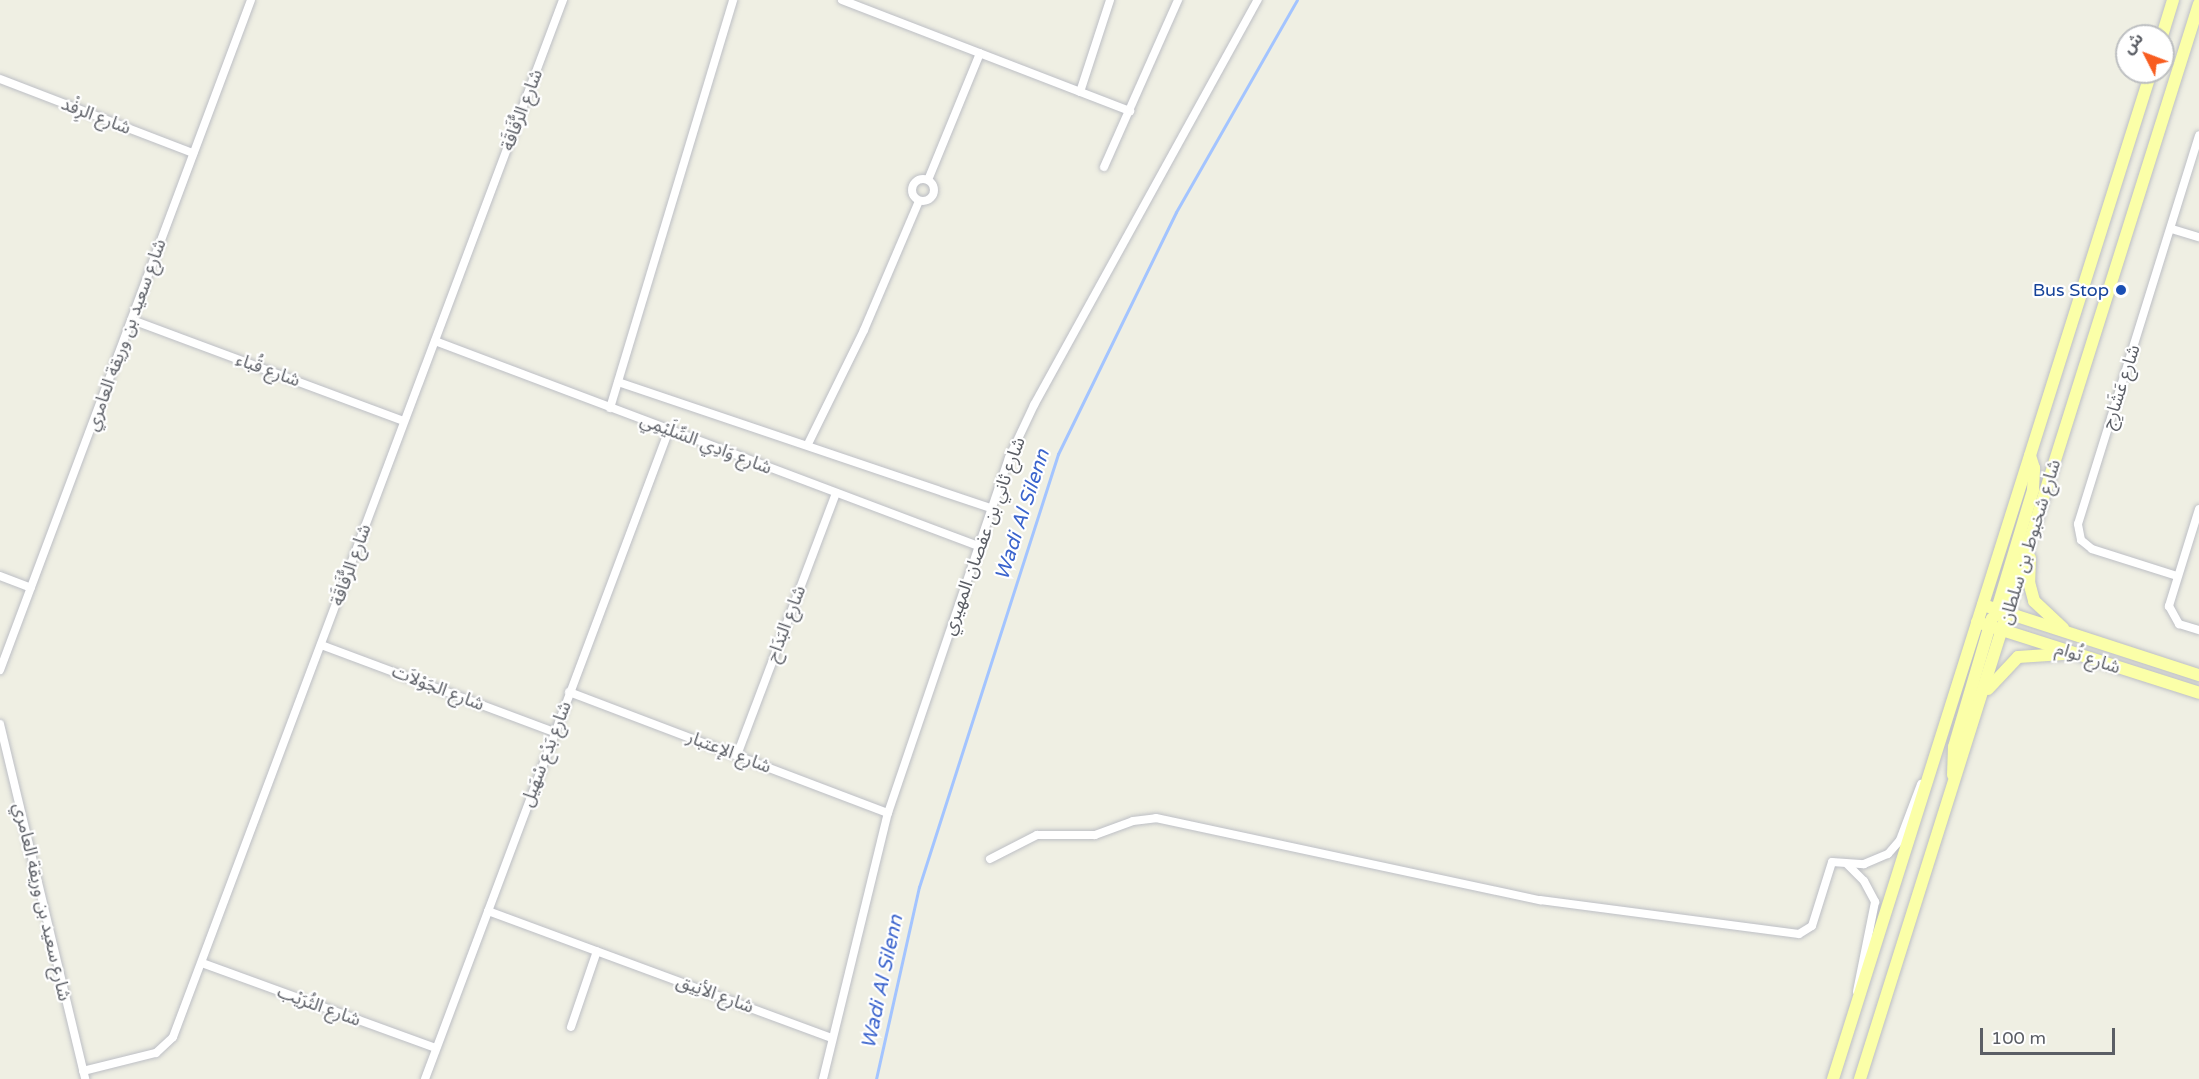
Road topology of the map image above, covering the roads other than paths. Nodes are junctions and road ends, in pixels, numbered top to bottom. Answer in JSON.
{"nodes":[{"id":1,"x":251,"y":0,"type":"edge"},
{"id":2,"x":563,"y":0,"type":"edge"},
{"id":3,"x":734,"y":0,"type":"edge"},
{"id":4,"x":842,"y":0,"type":"edge"},
{"id":5,"x":1110,"y":0,"type":"edge"},
{"id":6,"x":1178,"y":0,"type":"edge"},
{"id":7,"x":1258,"y":0,"type":"edge"},
{"id":8,"x":2173,"y":0,"type":"edge"},
{"id":9,"x":2199,"y":4,"type":"edge"},
{"id":10,"x":2166,"y":24,"type":"edge"},
{"id":11,"x":980,"y":53,"type":"junction"},
{"id":12,"x":0,"y":79,"type":"edge"},
{"id":13,"x":2147,"y":84,"type":"edge"},
{"id":14,"x":1080,"y":92,"type":"junction"},
{"id":15,"x":1130,"y":111,"type":"junction"},
{"id":16,"x":2199,"y":135,"type":"edge"},
{"id":17,"x":193,"y":153,"type":"junction"},
{"id":18,"x":1104,"y":167,"type":"dead end"},
{"id":19,"x":928,"y":180,"type":"junction"},
{"id":20,"x":919,"y":201,"type":"junction"},
{"id":21,"x":2172,"y":229,"type":"junction"},
{"id":22,"x":2199,"y":237,"type":"edge"},
{"id":23,"x":132,"y":320,"type":"junction"},
{"id":24,"x":435,"y":341,"type":"junction"},
{"id":25,"x":618,"y":382,"type":"junction"},
{"id":26,"x":610,"y":408,"type":"junction"},
{"id":27,"x":404,"y":421,"type":"junction"},
{"id":28,"x":669,"y":430,"type":"junction"},
{"id":29,"x":808,"y":444,"type":"junction"},
{"id":30,"x":836,"y":493,"type":"junction"},
{"id":31,"x":991,"y":508,"type":"junction"},
{"id":32,"x":2199,"y":509,"type":"edge"},
{"id":33,"x":2197,"y":519,"type":"edge"},
{"id":34,"x":2031,"y":537,"type":"junction"},
{"id":35,"x":978,"y":546,"type":"junction"},
{"id":36,"x":0,"y":576,"type":"edge"},
{"id":37,"x":2177,"y":576,"type":"junction"},
{"id":38,"x":31,"y":588,"type":"junction"},
{"id":39,"x":1989,"y":607,"type":"junction"},
{"id":40,"x":2007,"y":614,"type":"junction"},
{"id":41,"x":1977,"y":622,"type":"junction"},
{"id":42,"x":1997,"y":628,"type":"junction"},
{"id":43,"x":2199,"y":630,"type":"edge"},
{"id":44,"x":2036,"y":641,"type":"junction"},
{"id":45,"x":2091,"y":642,"type":"junction"},
{"id":46,"x":321,"y":645,"type":"junction"},
{"id":47,"x":2076,"y":655,"type":"junction"},
{"id":48,"x":2174,"y":667,"type":"junction"},
{"id":49,"x":2199,"y":667,"type":"edge"},
{"id":50,"x":0,"y":670,"type":"edge"},
{"id":51,"x":2199,"y":675,"type":"edge"},
{"id":52,"x":569,"y":692,"type":"junction"},
{"id":53,"x":2199,"y":693,"type":"edge"},
{"id":54,"x":1981,"y":698,"type":"junction"},
{"id":55,"x":0,"y":724,"type":"edge"},
{"id":56,"x":554,"y":732,"type":"junction"},
{"id":57,"x":737,"y":756,"type":"junction"},
{"id":58,"x":1931,"y":769,"type":"junction"},
{"id":59,"x":1954,"y":780,"type":"junction"},
{"id":60,"x":888,"y":813,"type":"junction"},
{"id":61,"x":990,"y":859,"type":"dead end"},
{"id":62,"x":1847,"y":864,"type":"junction"},
{"id":63,"x":488,"y":910,"type":"junction"},
{"id":64,"x":597,"y":951,"type":"junction"},
{"id":65,"x":202,"y":963,"type":"junction"},
{"id":66,"x":1858,"y":999,"type":"junction"},
{"id":67,"x":571,"y":1027,"type":"dead end"},
{"id":68,"x":832,"y":1038,"type":"junction"},
{"id":69,"x":436,"y":1048,"type":"junction"},
{"id":70,"x":84,"y":1075,"type":"edge"},
{"id":71,"x":425,"y":1079,"type":"edge"},
{"id":72,"x":823,"y":1079,"type":"edge"},
{"id":73,"x":1833,"y":1079,"type":"edge"},
{"id":74,"x":1860,"y":1079,"type":"edge"}],
"edges":[{"from":1,"to":17,"type":"street","name":"شارع سعيد بن وريقة العامري"},
{"from":2,"to":24,"type":"street","name":"شارع الرُّفَاقَة"},
{"from":3,"to":25,"type":"street"},
{"from":4,"to":11,"type":"street"},
{"from":5,"to":14,"type":"street"},
{"from":6,"to":15,"type":"street"},
{"from":7,"to":31,"type":"street","name":"شارع ثاني بن عفصان المهيري"},
{"from":8,"to":10,"type":"main road"},
{"from":9,"to":34,"type":"main road","name":"شارع شخبوط بن سلطان"},
{"from":11,"to":14,"type":"street"},
{"from":11,"to":19,"type":"street"},
{"from":12,"to":17,"type":"street","name":"شارع الرِفْد"},
{"from":13,"to":39,"type":"main road","name":"شارع شخبوط بن سلطان"},
{"from":14,"to":15,"type":"street"},
{"from":15,"to":18,"type":"street"},
{"from":16,"to":21,"type":"street","name":"شارع عَشَارِج"},
{"from":17,"to":23,"type":"street","name":"شارع سعيد بن وريقة العامري"},
{"from":19,"to":20,"type":"street"},
{"from":19,"to":20,"type":"street"},
{"from":20,"to":29,"type":"street"},
{"from":21,"to":22,"type":"street"},
{"from":21,"to":37,"type":"street","name":"شارع عَشَارِج"},
{"from":23,"to":27,"type":"street","name":"شارع قُباء"},
{"from":23,"to":38,"type":"street","name":"شارع سعيد بن وريقة العامري"},
{"from":24,"to":26,"type":"street","name":"شارع وَادِي السِّلَيْمِي"},
{"from":24,"to":27,"type":"street","name":"شارع الرُّفَاقَة"},
{"from":25,"to":26,"type":"street"},
{"from":25,"to":29,"type":"street"},
{"from":26,"to":28,"type":"street","name":"شارع وَادِي السِّلَيْمِي"},
{"from":27,"to":46,"type":"street","name":"شارع الرُّفَاقَة"},
{"from":28,"to":30,"type":"street","name":"شارع وَادِي السِّلَيْمِي"},
{"from":28,"to":52,"type":"street","name":"شارع بَدْع سْهَيل"},
{"from":29,"to":31,"type":"street"},
{"from":30,"to":35,"type":"street","name":"شارع وَادِي السِّلَيْمِي"},
{"from":30,"to":57,"type":"street","name":"شارع البَدَاح"},
{"from":31,"to":35,"type":"street","name":"شارع ثاني بن عفصان المهيري"},
{"from":32,"to":33,"type":"street"},
{"from":33,"to":37,"type":"street"},
{"from":34,"to":40,"type":"main road","name":"شارع شخبوط بن سلطان"},
{"from":34,"to":45,"type":"main road"},
{"from":35,"to":60,"type":"street","name":"شارع ثاني بن عفصان المهيري"},
{"from":36,"to":38,"type":"street"},
{"from":37,"to":43,"type":"street"},
{"from":38,"to":50,"type":"street","name":"شارع سعيد بن وريقة العامري"},
{"from":39,"to":40,"type":"main road","name":"شارع تُوام"},
{"from":39,"to":41,"type":"main road","name":"شارع شخبوط بن سلطان"},
{"from":39,"to":42,"type":"main road"},
{"from":40,"to":42,"type":"main road","name":"شارع شخبوط بن سلطان"},
{"from":40,"to":45,"type":"main road","name":"شارع تُوام"},
{"from":41,"to":42,"type":"main road","name":"شارع تُوام"},
{"from":41,"to":58,"type":"main road","name":"شارع شخبوط بن سلطان"},
{"from":42,"to":44,"type":"main road","name":"شارع تُوام"},
{"from":42,"to":54,"type":"main road","name":"شارع شخبوط بن سلطان"},
{"from":42,"to":59,"type":"main road"},
{"from":44,"to":45,"type":"main road"},
{"from":44,"to":47,"type":"main road","name":"شارع تُوام"},
{"from":45,"to":48,"type":"main road","name":"شارع تُوام"},
{"from":46,"to":56,"type":"street","name":"شارع الجَوْلاَت"},
{"from":46,"to":65,"type":"street","name":"شارع الرُّفَاقَة"},
{"from":47,"to":53,"type":"main road","name":"شارع تُوام"},
{"from":47,"to":54,"type":"main road"},
{"from":48,"to":49,"type":"street"},
{"from":48,"to":51,"type":"main road","name":"شارع تُوام"},
{"from":52,"to":56,"type":"street","name":"شارع بَدْع سْهَيل"},
{"from":52,"to":57,"type":"street","name":"شارع الإعتبار"},
{"from":54,"to":59,"type":"main road","name":"شارع شخبوط بن سلطان"},
{"from":55,"to":70,"type":"street","name":"شارع سعيد بن وريقة العامري"},
{"from":56,"to":63,"type":"street","name":"شارع بَدْع سْهَيل"},
{"from":57,"to":60,"type":"street","name":"شارع الإعتبار"},
{"from":58,"to":62,"type":"street"},
{"from":58,"to":66,"type":"main road","name":"شارع شخبوط بن سلطان"},
{"from":59,"to":74,"type":"main road","name":"شارع شخبوط بن سلطان"},
{"from":60,"to":68,"type":"street","name":"شارع ثاني بن عفصان المهيري"},
{"from":61,"to":62,"type":"street"},
{"from":62,"to":66,"type":"street"},
{"from":63,"to":64,"type":"street","name":"شارع الأنِيق"},
{"from":63,"to":69,"type":"street","name":"شارع بَدْع سْهَيل"},
{"from":64,"to":67,"type":"street"},
{"from":64,"to":68,"type":"street","name":"شارع الأنِيق"},
{"from":65,"to":69,"type":"street","name":"شارع الثُرَيْب"},
{"from":65,"to":70,"type":"street","name":"شارع الرُّفَاقَة"},
{"from":66,"to":73,"type":"main road","name":"شارع شخبوط بن سلطان"},
{"from":68,"to":72,"type":"street","name":"شارع ثاني بن عفصان المهيري"},
{"from":69,"to":71,"type":"street","name":"شارع بَدْع سْهَيل"}]}
